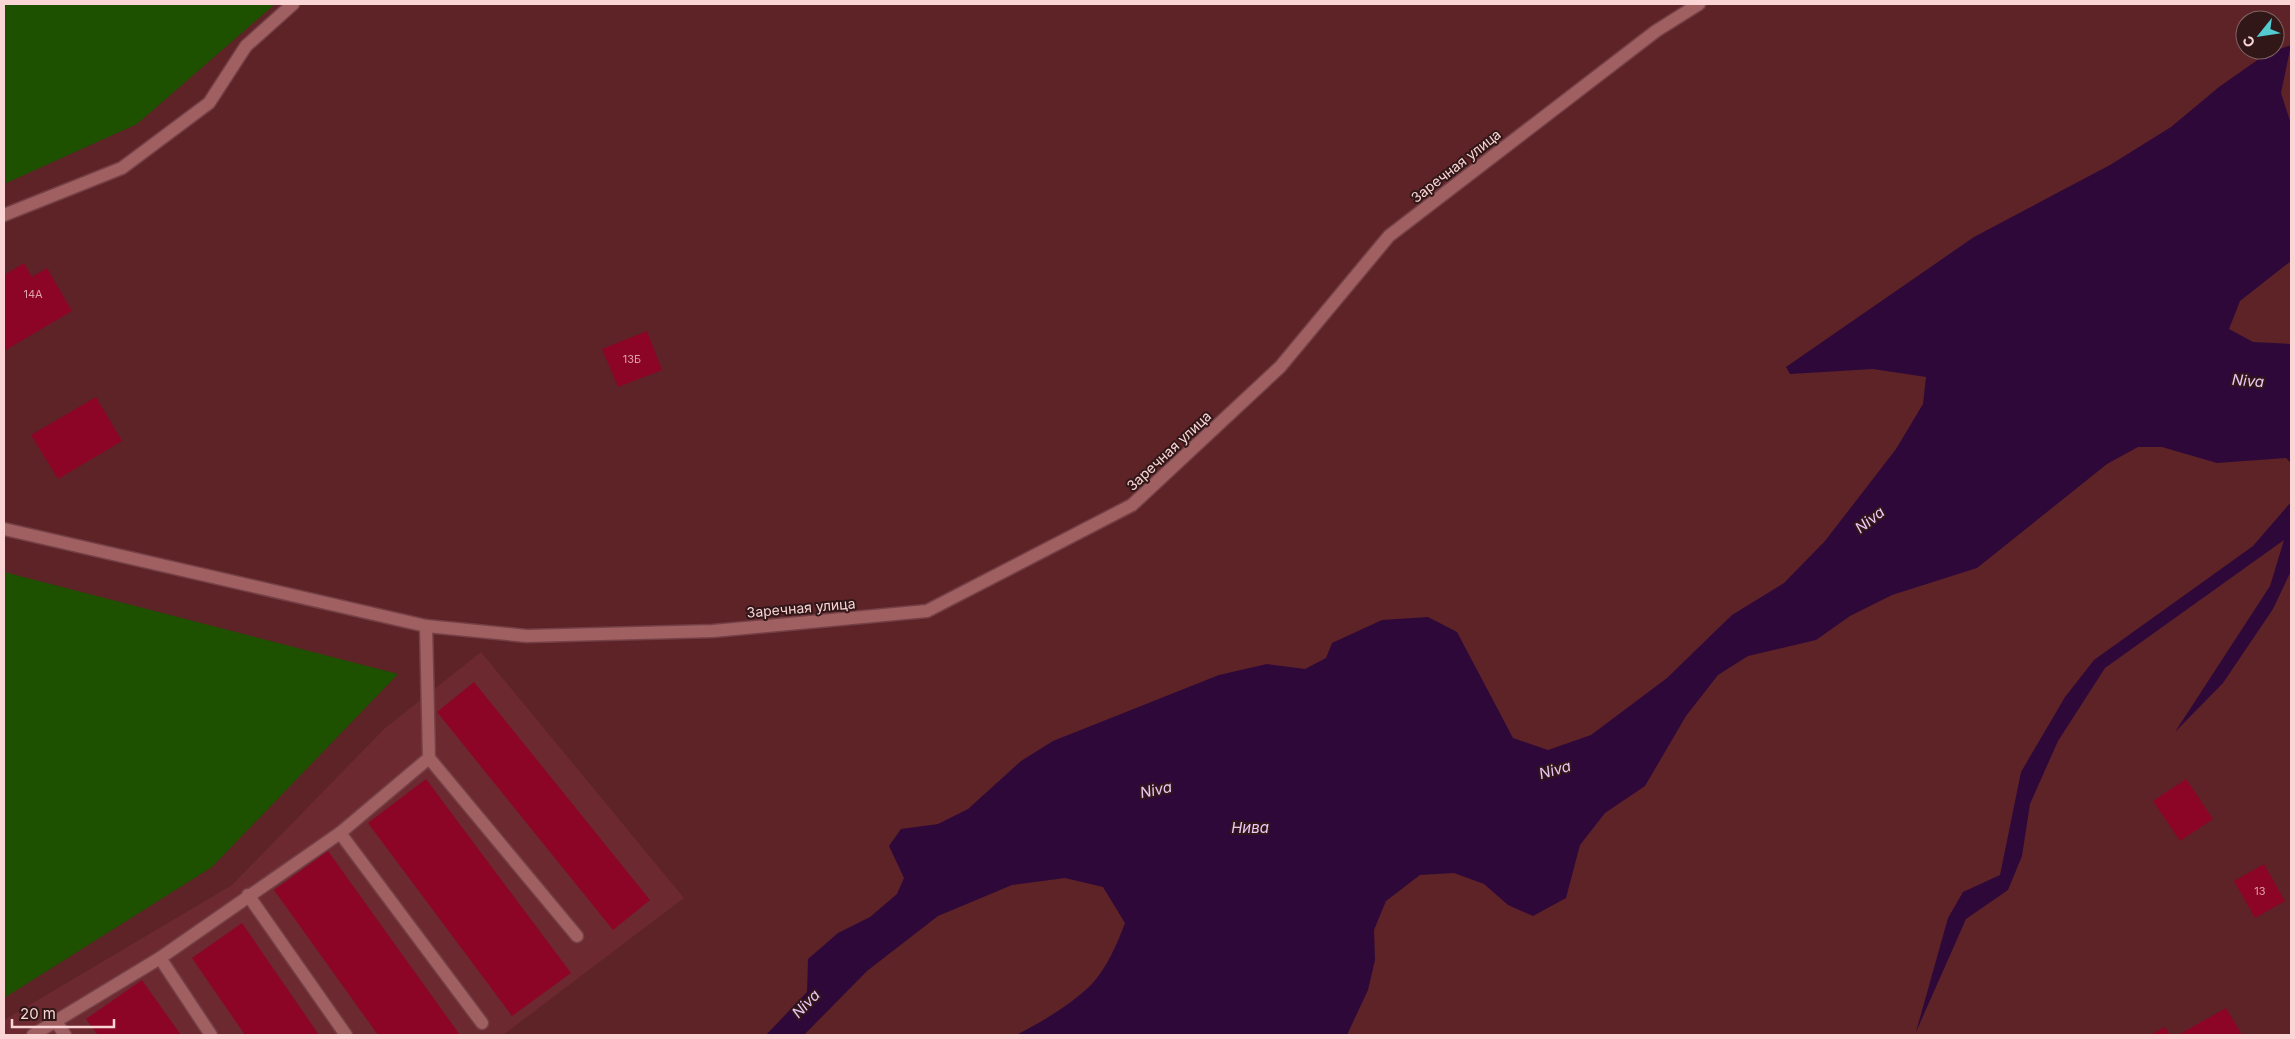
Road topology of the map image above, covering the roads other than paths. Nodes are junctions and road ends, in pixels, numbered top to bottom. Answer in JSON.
{"nodes":[{"id":1,"x":293,"y":4,"type":"edge"},
{"id":2,"x":1699,"y":4,"type":"edge"},
{"id":3,"x":4,"y":215,"type":"edge"},
{"id":4,"x":4,"y":529,"type":"edge"},
{"id":5,"x":426,"y":626,"type":"junction"},
{"id":6,"x":430,"y":758,"type":"junction"},
{"id":7,"x":340,"y":833,"type":"junction"},
{"id":8,"x":248,"y":895,"type":"junction"},
{"id":9,"x":577,"y":936,"type":"dead end"},
{"id":10,"x":160,"y":958,"type":"junction"},
{"id":11,"x":56,"y":1022,"type":"junction"},
{"id":12,"x":482,"y":1023,"type":"dead end"},
{"id":13,"x":33,"y":1035,"type":"edge"},
{"id":14,"x":65,"y":1035,"type":"edge"},
{"id":15,"x":212,"y":1035,"type":"edge"},
{"id":16,"x":346,"y":1035,"type":"edge"}],
"edges":[{"from":1,"to":3,"type":"street"},
{"from":2,"to":5,"type":"street","name":"Заречная улица"},
{"from":4,"to":5,"type":"street","name":"Заречная улица"},
{"from":5,"to":6,"type":"street"},
{"from":6,"to":7,"type":"street"},
{"from":6,"to":9,"type":"street"},
{"from":7,"to":8,"type":"street"},
{"from":7,"to":12,"type":"street"},
{"from":8,"to":10,"type":"street"},
{"from":8,"to":16,"type":"street"},
{"from":10,"to":11,"type":"street"},
{"from":10,"to":15,"type":"street"},
{"from":11,"to":13,"type":"street"},
{"from":11,"to":14,"type":"street"}]}
